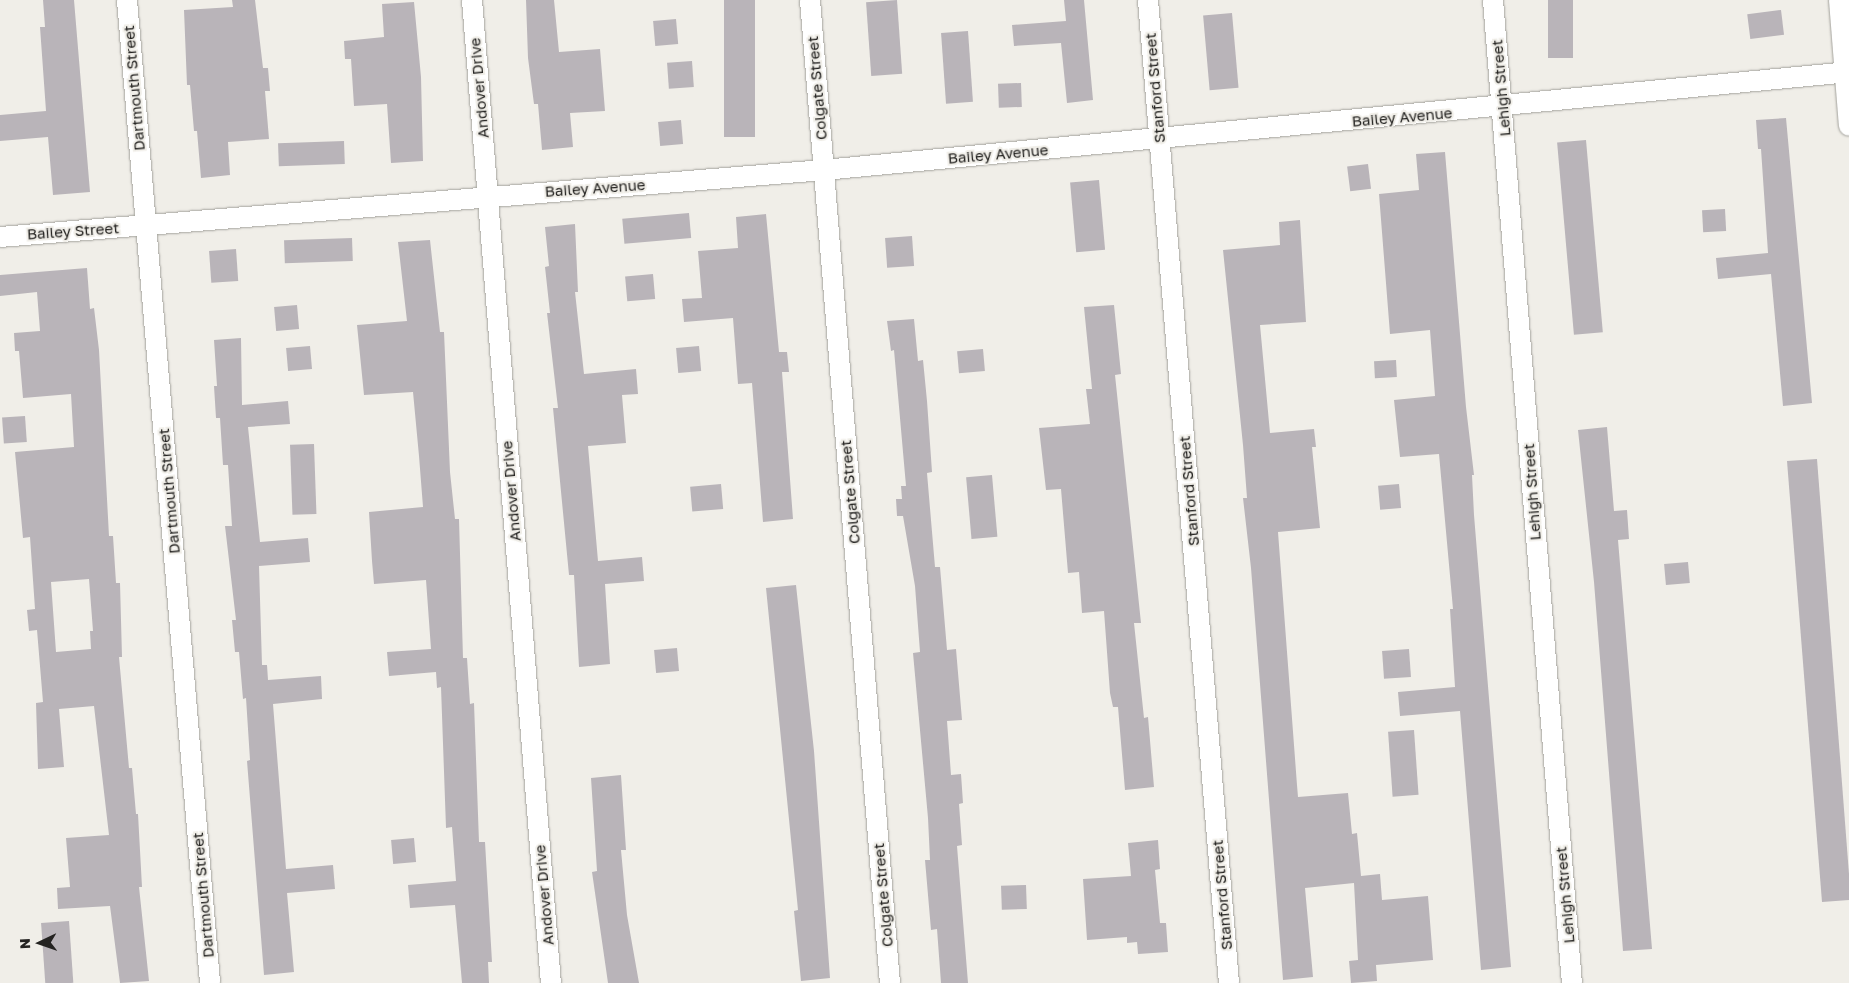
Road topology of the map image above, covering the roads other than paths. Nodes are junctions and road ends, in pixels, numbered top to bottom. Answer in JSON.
{"nodes":[{"id":1,"x":127,"y":0,"type":"edge"},
{"id":2,"x":472,"y":0,"type":"edge"},
{"id":3,"x":810,"y":0,"type":"edge"},
{"id":4,"x":1148,"y":0,"type":"edge"},
{"id":5,"x":1494,"y":0,"type":"edge"},
{"id":6,"x":1839,"y":0,"type":"edge"},
{"id":7,"x":1847,"y":72,"type":"edge"},
{"id":8,"x":1503,"y":107,"type":"junction"},
{"id":9,"x":1849,"y":126,"type":"edge"},
{"id":10,"x":1160,"y":138,"type":"junction"},
{"id":11,"x":824,"y":170,"type":"junction"},
{"id":12,"x":486,"y":196,"type":"junction"},
{"id":13,"x":146,"y":226,"type":"junction"},
{"id":14,"x":0,"y":236,"type":"edge"},
{"id":15,"x":210,"y":983,"type":"edge"},
{"id":16,"x":551,"y":983,"type":"edge"},
{"id":17,"x":890,"y":983,"type":"edge"},
{"id":18,"x":1230,"y":983,"type":"edge"},
{"id":19,"x":1572,"y":983,"type":"edge"}],
"edges":[{"from":1,"to":13,"type":"street","name":"Dartmouth Street"},
{"from":2,"to":12,"type":"street","name":"Andover Drive"},
{"from":3,"to":11,"type":"street","name":"Colgate Street"},
{"from":4,"to":10,"type":"street","name":"Stanford Street"},
{"from":5,"to":8,"type":"street","name":"Lehigh Street"},
{"from":6,"to":7,"type":"street"},
{"from":7,"to":8,"type":"street","name":"Bailey Avenue"},
{"from":7,"to":9,"type":"street"},
{"from":8,"to":10,"type":"street","name":"Bailey Avenue"},
{"from":8,"to":19,"type":"street","name":"Lehigh Street"},
{"from":10,"to":11,"type":"street","name":"Bailey Avenue"},
{"from":10,"to":18,"type":"street","name":"Stanford Street"},
{"from":11,"to":12,"type":"street","name":"Bailey Avenue"},
{"from":11,"to":17,"type":"street","name":"Colgate Street"},
{"from":12,"to":13,"type":"street","name":"Bailey Avenue"},
{"from":12,"to":16,"type":"street","name":"Andover Drive"},
{"from":13,"to":14,"type":"street","name":"Bailey Street"},
{"from":13,"to":15,"type":"street","name":"Dartmouth Street"}]}
